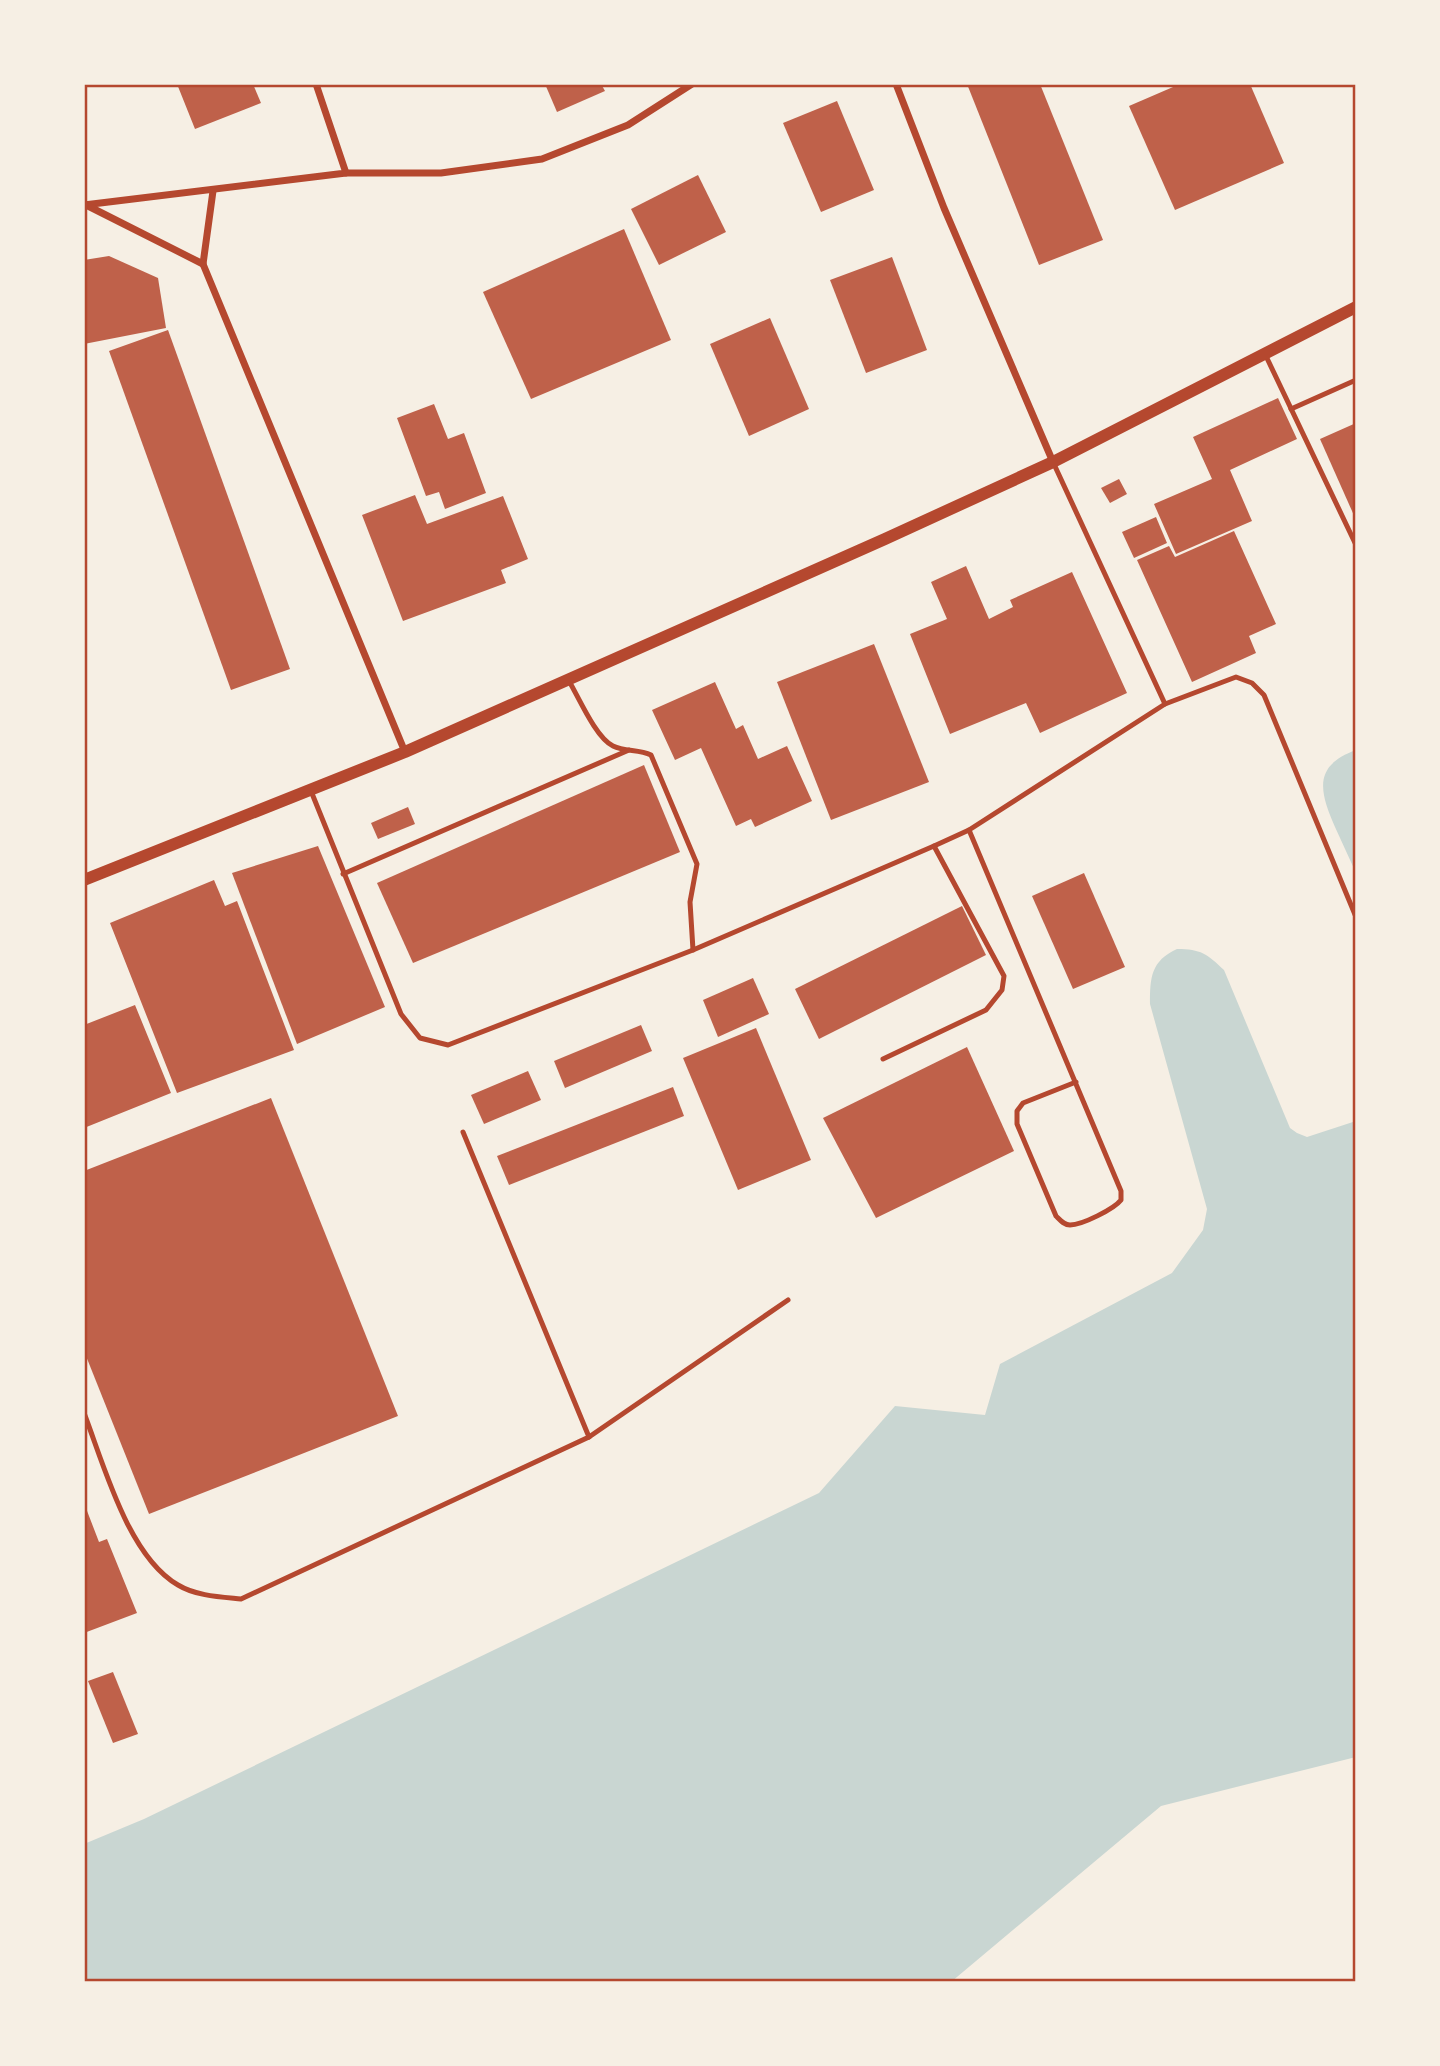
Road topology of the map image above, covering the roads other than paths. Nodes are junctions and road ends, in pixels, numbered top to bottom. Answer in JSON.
{"nodes":[{"id":1,"x":316,"y":84,"type":"edge"},
{"id":2,"x":692,"y":84,"type":"edge"},
{"id":3,"x":896,"y":84,"type":"edge"},
{"id":4,"x":346,"y":173,"type":"junction"},
{"id":5,"x":213,"y":191,"type":"junction"},
{"id":6,"x":85,"y":205,"type":"edge"},
{"id":7,"x":203,"y":264,"type":"junction"},
{"id":8,"x":1356,"y":307,"type":"edge"},
{"id":9,"x":1265,"y":354,"type":"junction"},
{"id":10,"x":1356,"y":380,"type":"edge"},
{"id":11,"x":1291,"y":409,"type":"junction"},
{"id":12,"x":1053,"y":462,"type":"junction"},
{"id":13,"x":1356,"y":545,"type":"edge"},
{"id":14,"x":569,"y":681,"type":"junction"},
{"id":15,"x":1165,"y":704,"type":"junction"},
{"id":16,"x":629,"y":750,"type":"junction"},
{"id":17,"x":405,"y":752,"type":"junction"},
{"id":18,"x":310,"y":789,"type":"junction"},
{"id":19,"x":969,"y":830,"type":"junction"},
{"id":20,"x":934,"y":846,"type":"junction"},
{"id":21,"x":343,"y":874,"type":"junction"},
{"id":22,"x":84,"y":880,"type":"edge"},
{"id":23,"x":1356,"y":917,"type":"edge"},
{"id":24,"x":694,"y":950,"type":"junction"},
{"id":25,"x":883,"y":1059,"type":"dead end"},
{"id":26,"x":1076,"y":1082,"type":"junction"},
{"id":27,"x":463,"y":1132,"type":"dead end"},
{"id":28,"x":788,"y":1300,"type":"dead end"},
{"id":29,"x":84,"y":1413,"type":"edge"},
{"id":30,"x":589,"y":1437,"type":"junction"}],
"edges":[{"from":1,"to":4,"type":"street"},
{"from":2,"to":4,"type":"street"},
{"from":3,"to":12,"type":"street"},
{"from":4,"to":5,"type":"street"},
{"from":5,"to":6,"type":"street"},
{"from":5,"to":7,"type":"street"},
{"from":6,"to":7,"type":"street"},
{"from":7,"to":17,"type":"street"},
{"from":8,"to":9,"type":"street"},
{"from":9,"to":11,"type":"lane"},
{"from":9,"to":12,"type":"street"},
{"from":10,"to":11,"type":"lane"},
{"from":11,"to":13,"type":"lane"},
{"from":12,"to":14,"type":"street"},
{"from":12,"to":15,"type":"lane"},
{"from":14,"to":16,"type":"lane"},
{"from":14,"to":17,"type":"street"},
{"from":15,"to":19,"type":"lane"},
{"from":15,"to":23,"type":"lane"},
{"from":16,"to":21,"type":"lane"},
{"from":16,"to":24,"type":"lane"},
{"from":17,"to":18,"type":"street"},
{"from":18,"to":21,"type":"lane"},
{"from":18,"to":22,"type":"street"},
{"from":19,"to":20,"type":"lane"},
{"from":19,"to":26,"type":"lane"},
{"from":20,"to":24,"type":"lane"},
{"from":20,"to":25,"type":"lane"},
{"from":21,"to":24,"type":"lane"},
{"from":26,"to":26,"type":"lane"},
{"from":27,"to":30,"type":"lane"},
{"from":28,"to":30,"type":"lane"},
{"from":29,"to":30,"type":"lane"}]}
